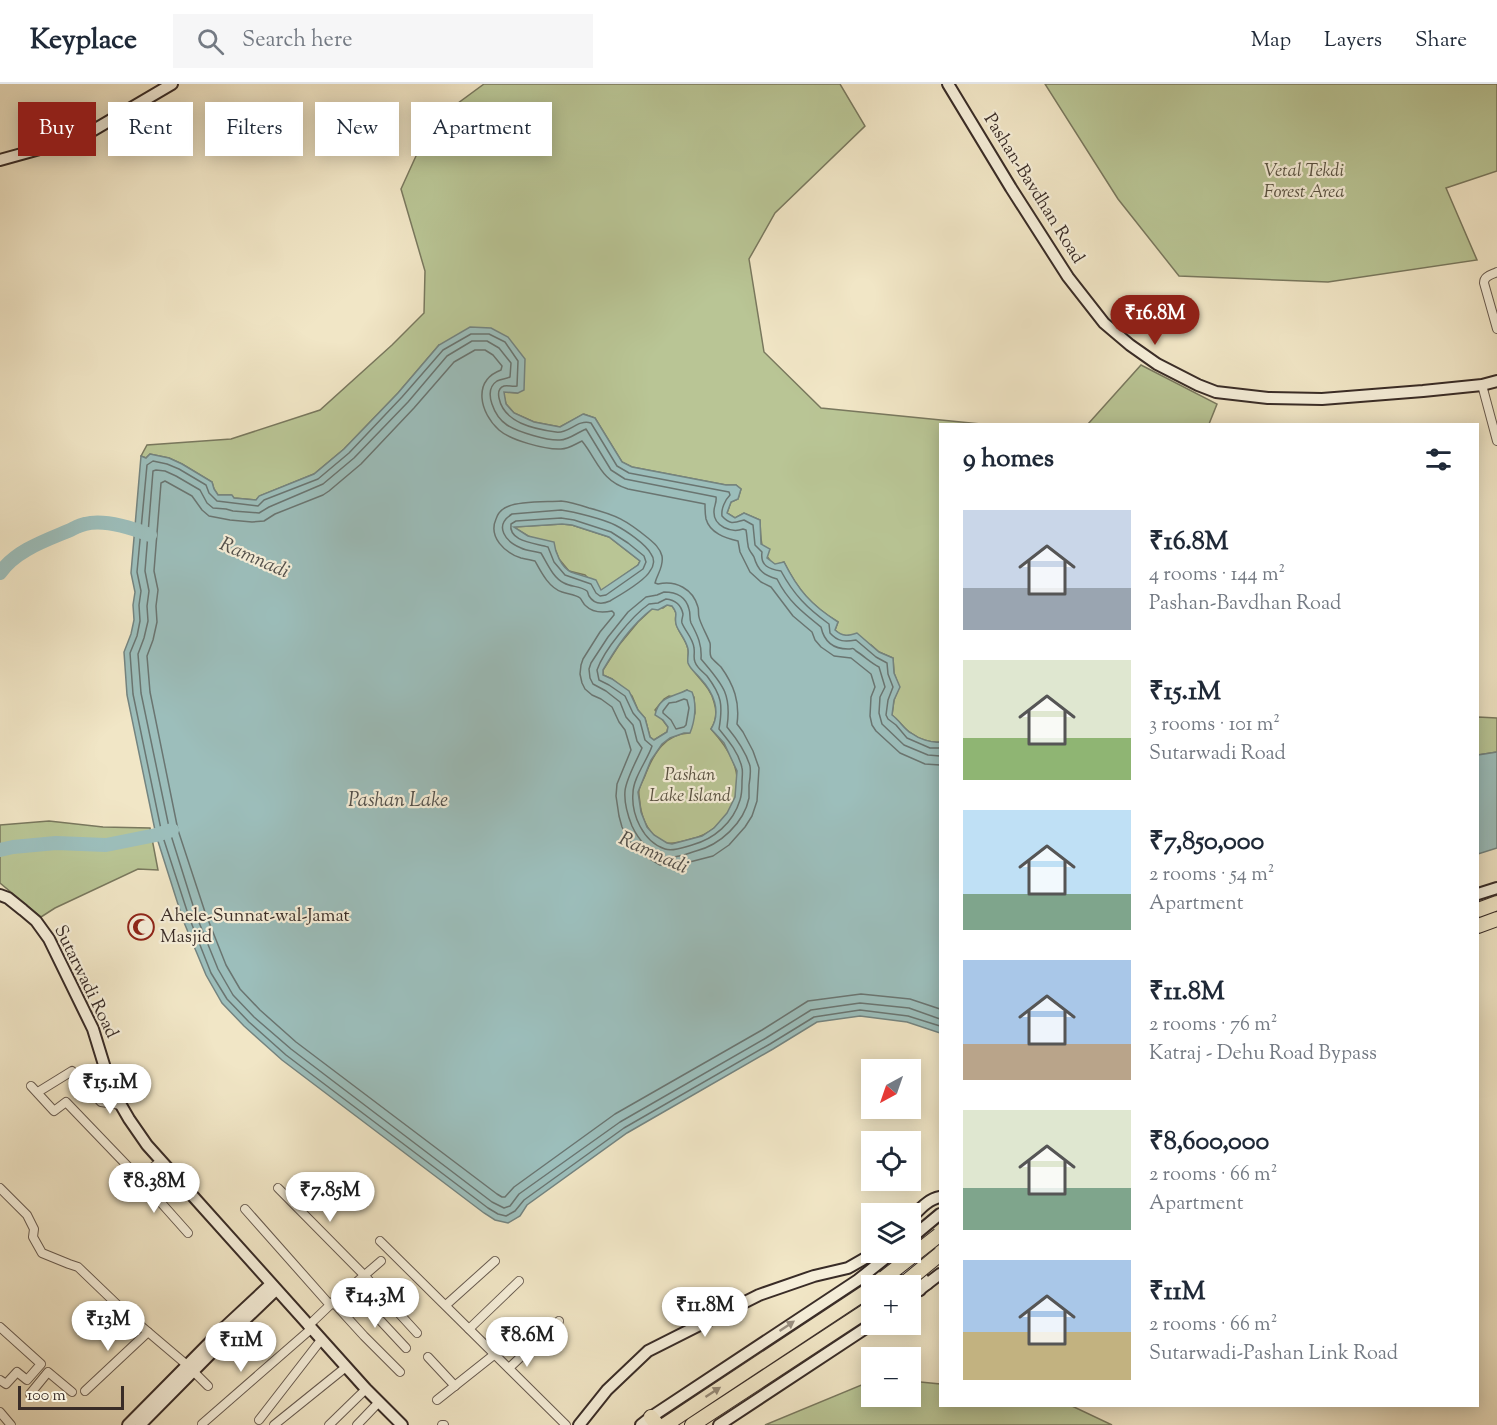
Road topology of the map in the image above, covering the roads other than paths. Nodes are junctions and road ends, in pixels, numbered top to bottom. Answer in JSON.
{"nodes":[{"id":1,"x":172,"y":84,"type":"edge"},
{"id":2,"x":948,"y":84,"type":"edge"},
{"id":3,"x":0,"y":160,"type":"edge"},
{"id":4,"x":1497,"y":273,"type":"edge"},
{"id":5,"x":1497,"y":329,"type":"edge"},
{"id":6,"x":1497,"y":381,"type":"edge"},
{"id":7,"x":1482,"y":385,"type":"junction"},
{"id":8,"x":1497,"y":441,"type":"edge"},
{"id":9,"x":1497,"y":888,"type":"edge"},
{"id":10,"x":1479,"y":894,"type":"edge"},
{"id":11,"x":0,"y":895,"type":"edge"},
{"id":12,"x":1497,"y":903,"type":"edge"},
{"id":13,"x":1479,"y":910,"type":"edge"},
{"id":14,"x":1497,"y":919,"type":"edge"},
{"id":15,"x":1479,"y":926,"type":"edge"},
{"id":16,"x":31,"y":1086,"type":"dead end"},
{"id":17,"x":38,"y":1092,"type":"junction"},
{"id":18,"x":121,"y":1106,"type":"junction"},
{"id":19,"x":161,"y":1161,"type":"junction"},
{"id":20,"x":139,"y":1178,"type":"junction"},
{"id":21,"x":0,"y":1188,"type":"edge"},
{"id":22,"x":278,"y":1188,"type":"dead end"},
{"id":23,"x":939,"y":1197,"type":"edge"},
{"id":24,"x":921,"y":1208,"type":"edge"},
{"id":25,"x":245,"y":1209,"type":"dead end"},
{"id":26,"x":939,"y":1215,"type":"edge"},
{"id":27,"x":921,"y":1230,"type":"edge"},
{"id":28,"x":188,"y":1233,"type":"dead end"},
{"id":29,"x":939,"y":1235,"type":"edge"},
{"id":30,"x":380,"y":1241,"type":"dead end"},
{"id":31,"x":939,"y":1255,"type":"edge"},
{"id":32,"x":381,"y":1261,"type":"dead end"},
{"id":33,"x":495,"y":1261,"type":"dead end"},
{"id":34,"x":861,"y":1261,"type":"edge"},
{"id":35,"x":879,"y":1263,"type":"edge"},
{"id":36,"x":902,"y":1263,"type":"edge"},
{"id":37,"x":910,"y":1263,"type":"edge"},
{"id":38,"x":829,"y":1272,"type":"junction"},
{"id":39,"x":364,"y":1275,"type":"junction"},
{"id":40,"x":888,"y":1275,"type":"edge"},
{"id":41,"x":914,"y":1275,"type":"edge"},
{"id":42,"x":939,"y":1275,"type":"edge"},
{"id":43,"x":519,"y":1281,"type":"dead end"},
{"id":44,"x":273,"y":1287,"type":"junction"},
{"id":45,"x":846,"y":1287,"type":"junction"},
{"id":46,"x":924,"y":1287,"type":"junction"},
{"id":47,"x":350,"y":1288,"type":"junction"},
{"id":48,"x":921,"y":1289,"type":"edge"},
{"id":49,"x":861,"y":1294,"type":"edge"},
{"id":50,"x":332,"y":1304,"type":"junction"},
{"id":51,"x":446,"y":1305,"type":"junction"},
{"id":52,"x":861,"y":1314,"type":"edge"},
{"id":53,"x":559,"y":1321,"type":"dead end"},
{"id":54,"x":310,"y":1327,"type":"junction"},
{"id":55,"x":0,"y":1328,"type":"edge"},
{"id":56,"x":469,"y":1329,"type":"junction"},
{"id":57,"x":148,"y":1332,"type":"junction"},
{"id":58,"x":861,"y":1332,"type":"edge"},
{"id":59,"x":417,"y":1333,"type":"dead end"},
{"id":60,"x":321,"y":1340,"type":"junction"},
{"id":61,"x":406,"y":1348,"type":"dead end"},
{"id":62,"x":495,"y":1354,"type":"junction"},
{"id":63,"x":428,"y":1357,"type":"dead end"},
{"id":64,"x":346,"y":1367,"type":"junction"},
{"id":65,"x":510,"y":1368,"type":"junction"},
{"id":66,"x":188,"y":1371,"type":"junction"},
{"id":67,"x":400,"y":1372,"type":"dead end"},
{"id":68,"x":32,"y":1374,"type":"junction"},
{"id":69,"x":0,"y":1380,"type":"edge"},
{"id":70,"x":40,"y":1382,"type":"junction"},
{"id":71,"x":208,"y":1386,"type":"dead end"},
{"id":72,"x":455,"y":1386,"type":"junction"},
{"id":73,"x":366,"y":1389,"type":"junction"},
{"id":74,"x":85,"y":1391,"type":"dead end"},
{"id":75,"x":72,"y":1392,"type":"dead end"},
{"id":76,"x":30,"y":1394,"type":"dead end"},
{"id":77,"x":437,"y":1400,"type":"dead end"},
{"id":78,"x":379,"y":1402,"type":"junction"},
{"id":79,"x":0,"y":1412,"type":"edge"},
{"id":80,"x":259,"y":1420,"type":"dead end"},
{"id":81,"x":650,"y":1422,"type":"edge"},
{"id":82,"x":202,"y":1424,"type":"edge"},
{"id":83,"x":11,"y":1425,"type":"edge"},
{"id":84,"x":128,"y":1425,"type":"edge"},
{"id":85,"x":140,"y":1425,"type":"edge"},
{"id":86,"x":274,"y":1425,"type":"edge"},
{"id":87,"x":329,"y":1425,"type":"edge"},
{"id":88,"x":357,"y":1425,"type":"edge"},
{"id":89,"x":402,"y":1425,"type":"edge"},
{"id":90,"x":566,"y":1425,"type":"edge"},
{"id":91,"x":579,"y":1425,"type":"edge"},
{"id":92,"x":665,"y":1425,"type":"edge"},
{"id":93,"x":692,"y":1425,"type":"edge"},
{"id":94,"x":719,"y":1425,"type":"edge"}],
"edges":[{"from":1,"to":3,"type":"street"},
{"from":2,"to":7,"type":"street","name":"Pashan-Bavdhan Road"},
{"from":4,"to":5,"type":"street"},
{"from":6,"to":7,"type":"street","name":"Pashan-Bavdhan Road"},
{"from":7,"to":8,"type":"street"},
{"from":9,"to":10,"type":"street"},
{"from":11,"to":18,"type":"street","name":"Sutarwadi Road"},
{"from":12,"to":13,"type":"highway"},
{"from":14,"to":15,"type":"highway"},
{"from":16,"to":17,"type":"street"},
{"from":17,"to":18,"type":"street"},
{"from":17,"to":20,"type":"street"},
{"from":18,"to":19,"type":"street","name":"Sutarwadi Road"},
{"from":19,"to":20,"type":"street"},
{"from":19,"to":44,"type":"street","name":"Sutarwadi Road"},
{"from":20,"to":28,"type":"street"},
{"from":21,"to":57,"type":"street"},
{"from":22,"to":39,"type":"street"},
{"from":23,"to":24,"type":"street"},
{"from":25,"to":50,"type":"street"},
{"from":26,"to":27,"type":"street"},
{"from":29,"to":40,"type":"highway","bridge":true},
{"from":30,"to":51,"type":"street"},
{"from":31,"to":41,"type":"highway","bridge":true},
{"from":32,"to":39,"type":"street"},
{"from":33,"to":51,"type":"street"},
{"from":34,"to":38,"type":"street"},
{"from":35,"to":45,"type":"street"},
{"from":36,"to":46,"type":"street"},
{"from":37,"to":46,"type":"street"},
{"from":38,"to":45,"type":"street"},
{"from":38,"to":91,"type":"street"},
{"from":39,"to":47,"type":"street"},
{"from":39,"to":59,"type":"street"},
{"from":42,"to":46,"type":"street"},
{"from":43,"to":56,"type":"street"},
{"from":44,"to":54,"type":"street","name":"Sutarwadi Road"},
{"from":44,"to":66,"type":"street"},
{"from":81,"to":45,"type":"street","one_way":true},
{"from":46,"to":48,"type":"street"},
{"from":47,"to":50,"type":"street"},
{"from":47,"to":61,"type":"street"},
{"from":92,"to":49,"type":"highway","one_way":true},
{"from":50,"to":54,"type":"street"},
{"from":50,"to":67,"type":"street"},
{"from":51,"to":56,"type":"street"},
{"from":52,"to":93,"type":"highway"},
{"from":53,"to":65,"type":"street"},
{"from":54,"to":60,"type":"street","name":"Sutarwadi Road"},
{"from":54,"to":82,"type":"street"},
{"from":55,"to":68,"type":"street"},
{"from":56,"to":62,"type":"street"},
{"from":57,"to":66,"type":"street"},
{"from":57,"to":74,"type":"street"},
{"from":58,"to":94,"type":"street"},
{"from":60,"to":64,"type":"street","name":"Sutarwadi Road"},
{"from":60,"to":80,"type":"street"},
{"from":62,"to":65,"type":"street"},
{"from":62,"to":72,"type":"street"},
{"from":63,"to":72,"type":"street"},
{"from":64,"to":73,"type":"street","name":"Sutarwadi Road"},
{"from":64,"to":86,"type":"street"},
{"from":65,"to":90,"type":"street"},
{"from":66,"to":71,"type":"street"},
{"from":66,"to":84,"type":"street"},
{"from":66,"to":85,"type":"street"},
{"from":68,"to":69,"type":"street"},
{"from":68,"to":70,"type":"street"},
{"from":70,"to":75,"type":"street"},
{"from":70,"to":76,"type":"street"},
{"from":72,"to":77,"type":"street"},
{"from":73,"to":78,"type":"street","name":"Sutarwadi Road"},
{"from":73,"to":87,"type":"street"},
{"from":78,"to":88,"type":"street"},
{"from":78,"to":89,"type":"street","name":"Sutarwadi Road"},
{"from":79,"to":83,"type":"street"}]}
